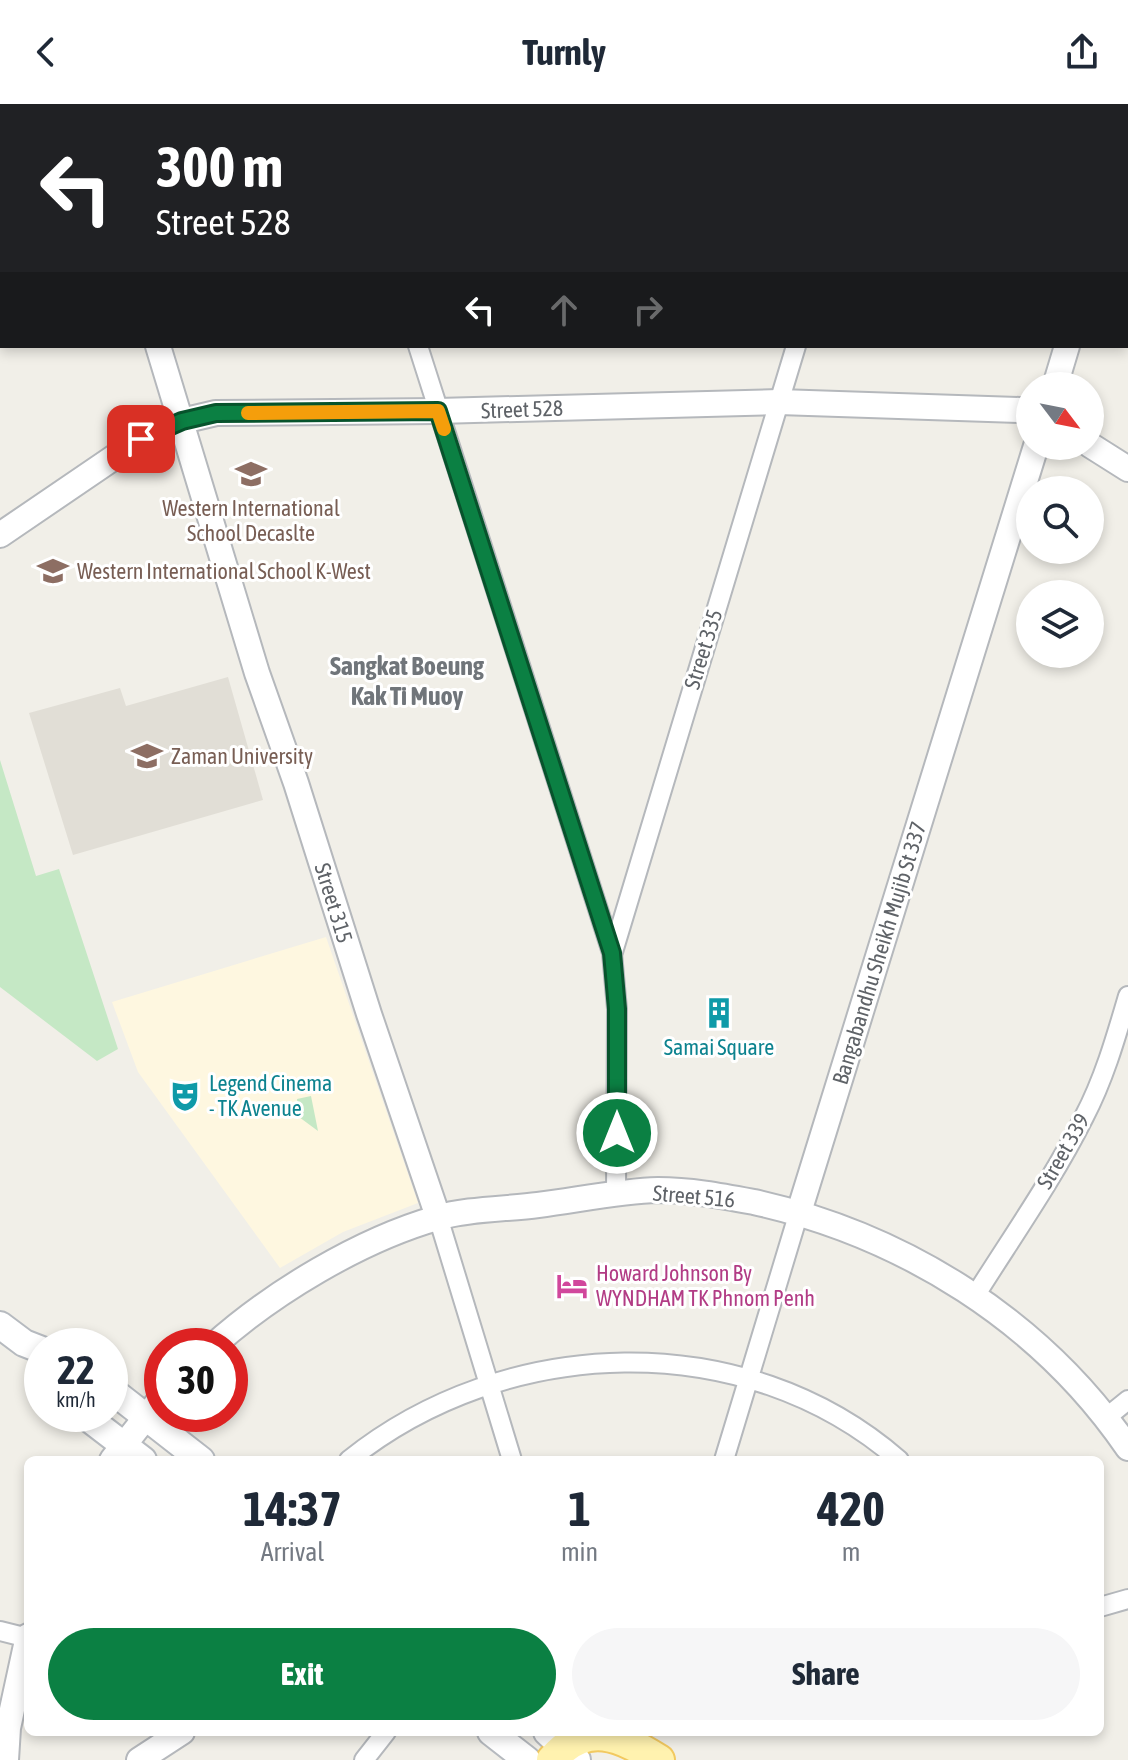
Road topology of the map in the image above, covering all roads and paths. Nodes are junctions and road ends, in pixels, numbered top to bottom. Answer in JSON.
{"nodes":[{"id":1,"x":159,"y":348,"type":"edge"},
{"id":2,"x":419,"y":348,"type":"edge"},
{"id":3,"x":795,"y":348,"type":"edge"},
{"id":4,"x":1066,"y":348,"type":"edge"},
{"id":5,"x":1059,"y":372,"type":"edge"},
{"id":6,"x":779,"y":402,"type":"junction"},
{"id":7,"x":1016,"y":410,"type":"edge"},
{"id":8,"x":438,"y":411,"type":"junction"},
{"id":9,"x":182,"y":421,"type":"junction"},
{"id":10,"x":1104,"y":454,"type":"edge"},
{"id":11,"x":1032,"y":460,"type":"edge"},
{"id":12,"x":1128,"y":469,"type":"edge"},
{"id":13,"x":0,"y":535,"type":"edge"},
{"id":14,"x":612,"y":953,"type":"junction"},
{"id":15,"x":1128,"y":996,"type":"edge"},
{"id":16,"x":616,"y":1195,"type":"junction"},
{"id":17,"x":799,"y":1212,"type":"junction"},
{"id":18,"x":438,"y":1217,"type":"junction"},
{"id":19,"x":975,"y":1296,"type":"junction"},
{"id":20,"x":0,"y":1325,"type":"edge"},
{"id":21,"x":236,"y":1328,"type":"edge"},
{"id":22,"x":24,"y":1341,"type":"edge"},
{"id":23,"x":748,"y":1379,"type":"junction"},
{"id":24,"x":488,"y":1383,"type":"junction"},
{"id":25,"x":1128,"y":1400,"type":"edge"},
{"id":26,"x":1107,"y":1417,"type":"junction"},
{"id":27,"x":144,"y":1422,"type":"edge"},
{"id":28,"x":102,"y":1432,"type":"edge"},
{"id":29,"x":176,"y":1432,"type":"edge"},
{"id":30,"x":1128,"y":1448,"type":"edge"},
{"id":31,"x":126,"y":1455,"type":"edge"},
{"id":32,"x":197,"y":1456,"type":"edge"},
{"id":33,"x":354,"y":1456,"type":"edge"},
{"id":34,"x":511,"y":1456,"type":"edge"},
{"id":35,"x":725,"y":1456,"type":"edge"},
{"id":36,"x":893,"y":1456,"type":"edge"},
{"id":37,"x":1128,"y":1599,"type":"edge"},
{"id":38,"x":1104,"y":1606,"type":"edge"},
{"id":39,"x":0,"y":1631,"type":"edge"},
{"id":40,"x":24,"y":1636,"type":"edge"},
{"id":41,"x":24,"y":1655,"type":"edge"},
{"id":42,"x":176,"y":1736,"type":"edge"},
{"id":43,"x":383,"y":1736,"type":"edge"},
{"id":44,"x":496,"y":1736,"type":"edge"},
{"id":45,"x":590,"y":1736,"type":"edge"},
{"id":46,"x":611,"y":1736,"type":"edge"},
{"id":47,"x":561,"y":1750,"type":"edge"},
{"id":48,"x":6,"y":1760,"type":"edge"},
{"id":49,"x":139,"y":1760,"type":"edge"},
{"id":50,"x":364,"y":1760,"type":"edge"},
{"id":51,"x":527,"y":1760,"type":"edge"},
{"id":52,"x":659,"y":1760,"type":"edge"}],
"edges":[{"from":1,"to":9,"type":"street","name":"Street 315"},
{"from":2,"to":8,"type":"street"},
{"from":3,"to":6,"type":"street","name":"Street 335"},
{"from":4,"to":5,"type":"street"},
{"from":6,"to":7,"type":"street","name":"Street 528"},
{"from":6,"to":8,"type":"street","name":"Street 528"},
{"from":6,"to":14,"type":"street","name":"Street 335"},
{"from":8,"to":9,"type":"street","name":"Street 528"},
{"from":8,"to":14,"type":"street"},
{"from":9,"to":13,"type":"street","name":"Street 528"},
{"from":9,"to":18,"type":"street","name":"Street 315"},
{"from":10,"to":12,"type":"street"},
{"from":11,"to":17,"type":"street","name":"Bangabandhu Sheikh Mujib St 337"},
{"from":14,"to":16,"type":"street"},
{"from":15,"to":19,"type":"street","name":"Street 339"},
{"from":16,"to":17,"type":"street","name":"Street 516"},
{"from":16,"to":18,"type":"street","name":"Street 516"},
{"from":17,"to":19,"type":"street","name":"Street 516"},
{"from":17,"to":23,"type":"street","name":"Bangabandhu Sheikh Mujib St 337"},
{"from":18,"to":21,"type":"street","name":"Street 516"},
{"from":18,"to":24,"type":"street","name":"Street 315"},
{"from":19,"to":26,"type":"street","name":"Street 516"},
{"from":20,"to":22,"type":"main road"},
{"from":23,"to":24,"type":"street"},
{"from":23,"to":35,"type":"street","name":"Bangabandhu Sheikh Mujib St 337"},
{"from":23,"to":36,"type":"street"},
{"from":24,"to":33,"type":"street"},
{"from":24,"to":34,"type":"street","name":"Street 315"},
{"from":25,"to":26,"type":"street"},
{"from":26,"to":30,"type":"street","name":"Street 516"},
{"from":27,"to":31,"type":"street"},
{"from":28,"to":31,"type":"main road"},
{"from":29,"to":32,"type":"main road"},
{"from":37,"to":38,"type":"street"},
{"from":39,"to":40,"type":"street"},
{"from":41,"to":48,"type":"street"},
{"from":42,"to":49,"type":"street"},
{"from":43,"to":50,"type":"street"},
{"from":44,"to":51,"type":"main road"},
{"from":45,"to":47,"type":"main road"},
{"from":46,"to":52,"type":"main road"}]}
